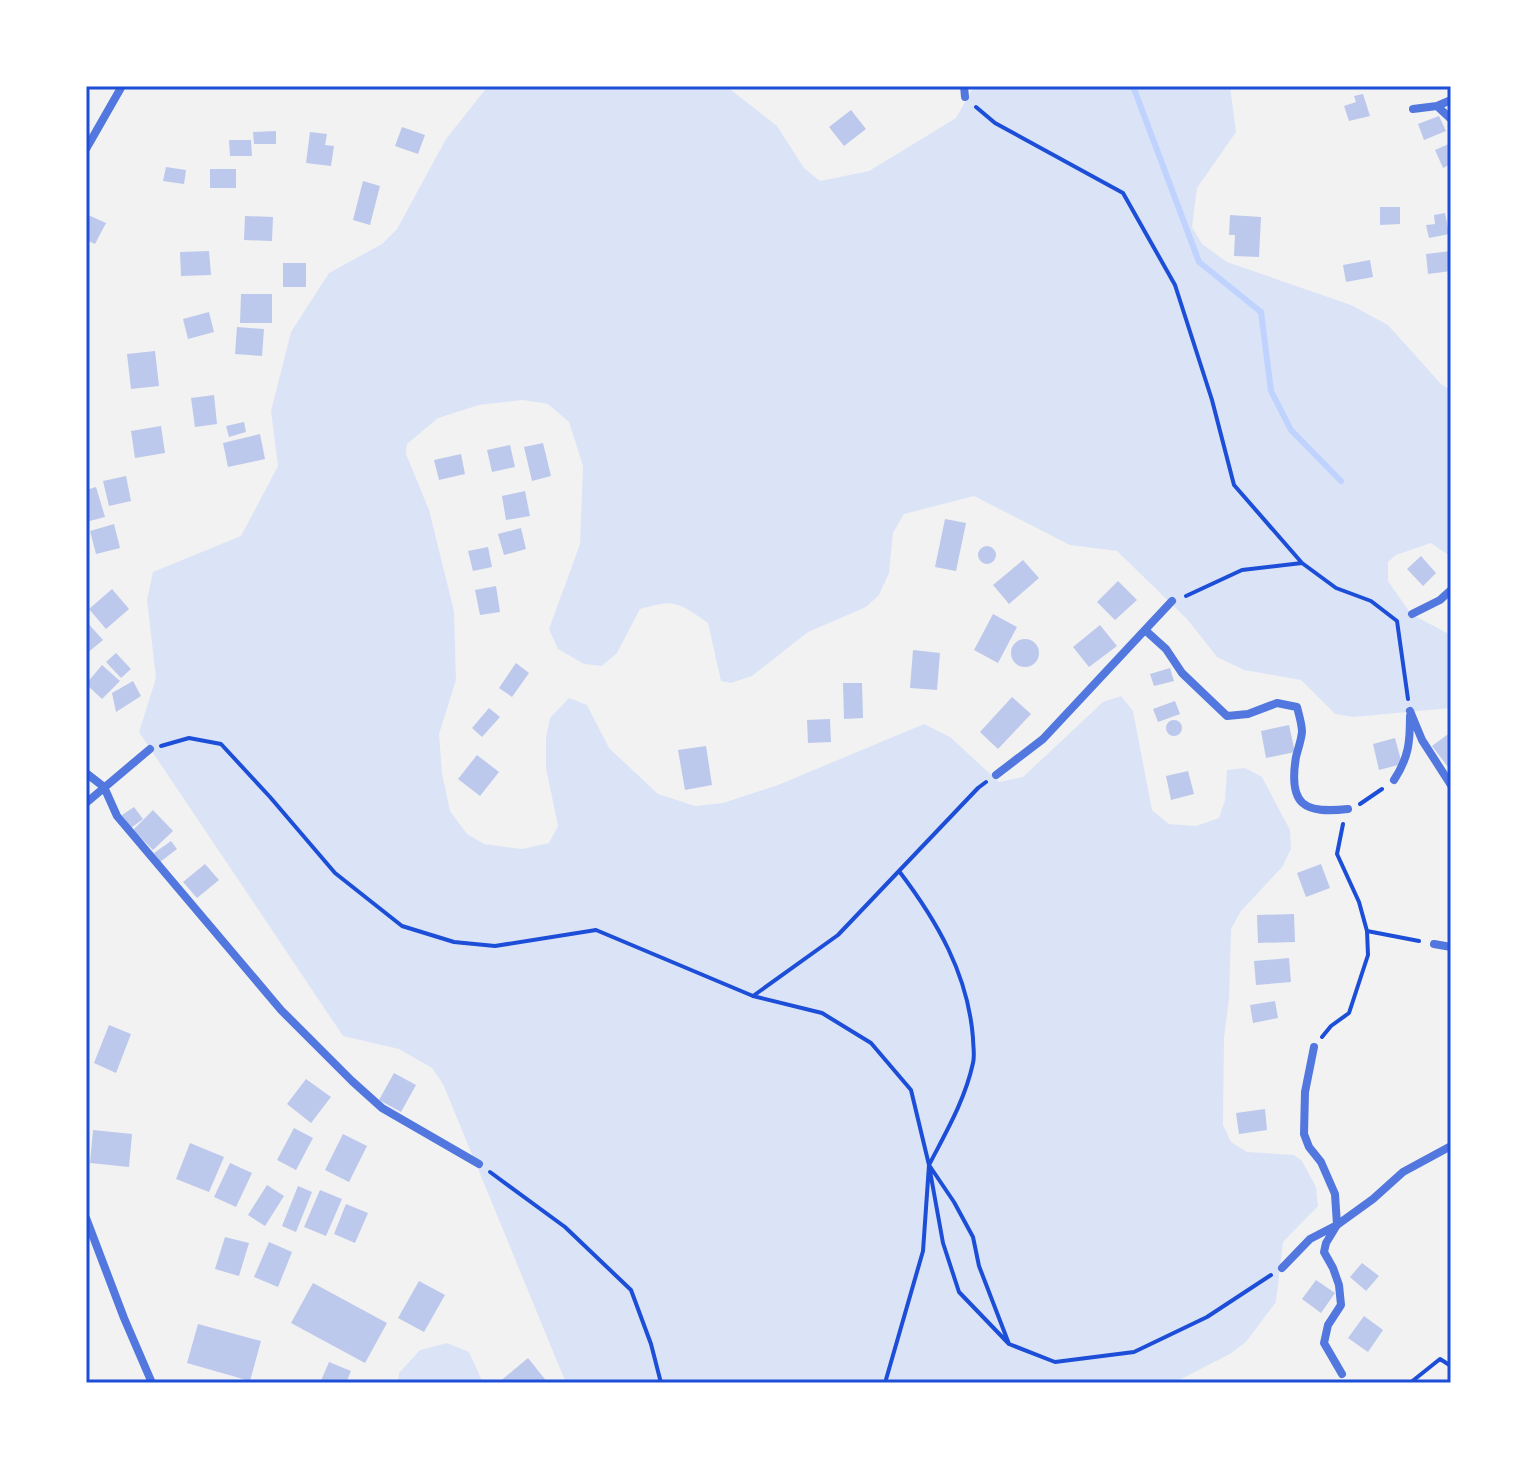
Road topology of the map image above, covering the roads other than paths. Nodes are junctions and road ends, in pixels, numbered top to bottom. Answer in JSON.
{"nodes":[{"id":1,"x":122,"y":86,"type":"edge"},
{"id":2,"x":964,"y":86,"type":"edge"},
{"id":3,"x":965,"y":97,"type":"road end"},
{"id":4,"x":1451,"y":100,"type":"edge"},
{"id":5,"x":1437,"y":106,"type":"junction"},
{"id":6,"x":1413,"y":109,"type":"dead end"},
{"id":7,"x":1451,"y":119,"type":"edge"},
{"id":8,"x":86,"y":149,"type":"edge"},
{"id":9,"x":1451,"y":590,"type":"edge"},
{"id":10,"x":1172,"y":601,"type":"road end"},
{"id":11,"x":1412,"y":614,"type":"dead end"},
{"id":12,"x":1145,"y":630,"type":"junction"},
{"id":13,"x":150,"y":749,"type":"road end"},
{"id":14,"x":86,"y":773,"type":"edge"},
{"id":15,"x":996,"y":775,"type":"road end"},
{"id":16,"x":1394,"y":780,"type":"road end"},
{"id":17,"x":1451,"y":785,"type":"edge"},
{"id":18,"x":104,"y":787,"type":"junction"},
{"id":19,"x":86,"y":803,"type":"edge"},
{"id":20,"x":1348,"y":809,"type":"road end"},
{"id":21,"x":1434,"y":944,"type":"road end"},
{"id":22,"x":1451,"y":947,"type":"edge"},
{"id":23,"x":1314,"y":1047,"type":"road end"},
{"id":24,"x":1451,"y":1146,"type":"edge"},
{"id":25,"x":479,"y":1164,"type":"road end"},
{"id":26,"x":86,"y":1218,"type":"edge"},
{"id":27,"x":1337,"y":1225,"type":"junction"},
{"id":28,"x":1282,"y":1268,"type":"road end"},
{"id":29,"x":1342,"y":1374,"type":"dead end"},
{"id":30,"x":152,"y":1383,"type":"edge"}],
"edges":[{"from":1,"to":8,"type":"street"},
{"from":2,"to":3,"type":"street"},
{"from":4,"to":5,"type":"street"},
{"from":5,"to":6,"type":"street"},
{"from":5,"to":7,"type":"street"},
{"from":9,"to":11,"type":"street"},
{"from":10,"to":12,"type":"street"},
{"from":12,"to":15,"type":"street"},
{"from":12,"to":20,"type":"street"},
{"from":13,"to":18,"type":"street"},
{"from":14,"to":18,"type":"street"},
{"from":16,"to":17,"type":"street"},
{"from":18,"to":19,"type":"street"},
{"from":18,"to":25,"type":"street"},
{"from":21,"to":22,"type":"street"},
{"from":23,"to":27,"type":"street"},
{"from":24,"to":27,"type":"street"},
{"from":26,"to":30,"type":"street"},
{"from":27,"to":28,"type":"street"},
{"from":27,"to":29,"type":"street"}]}
